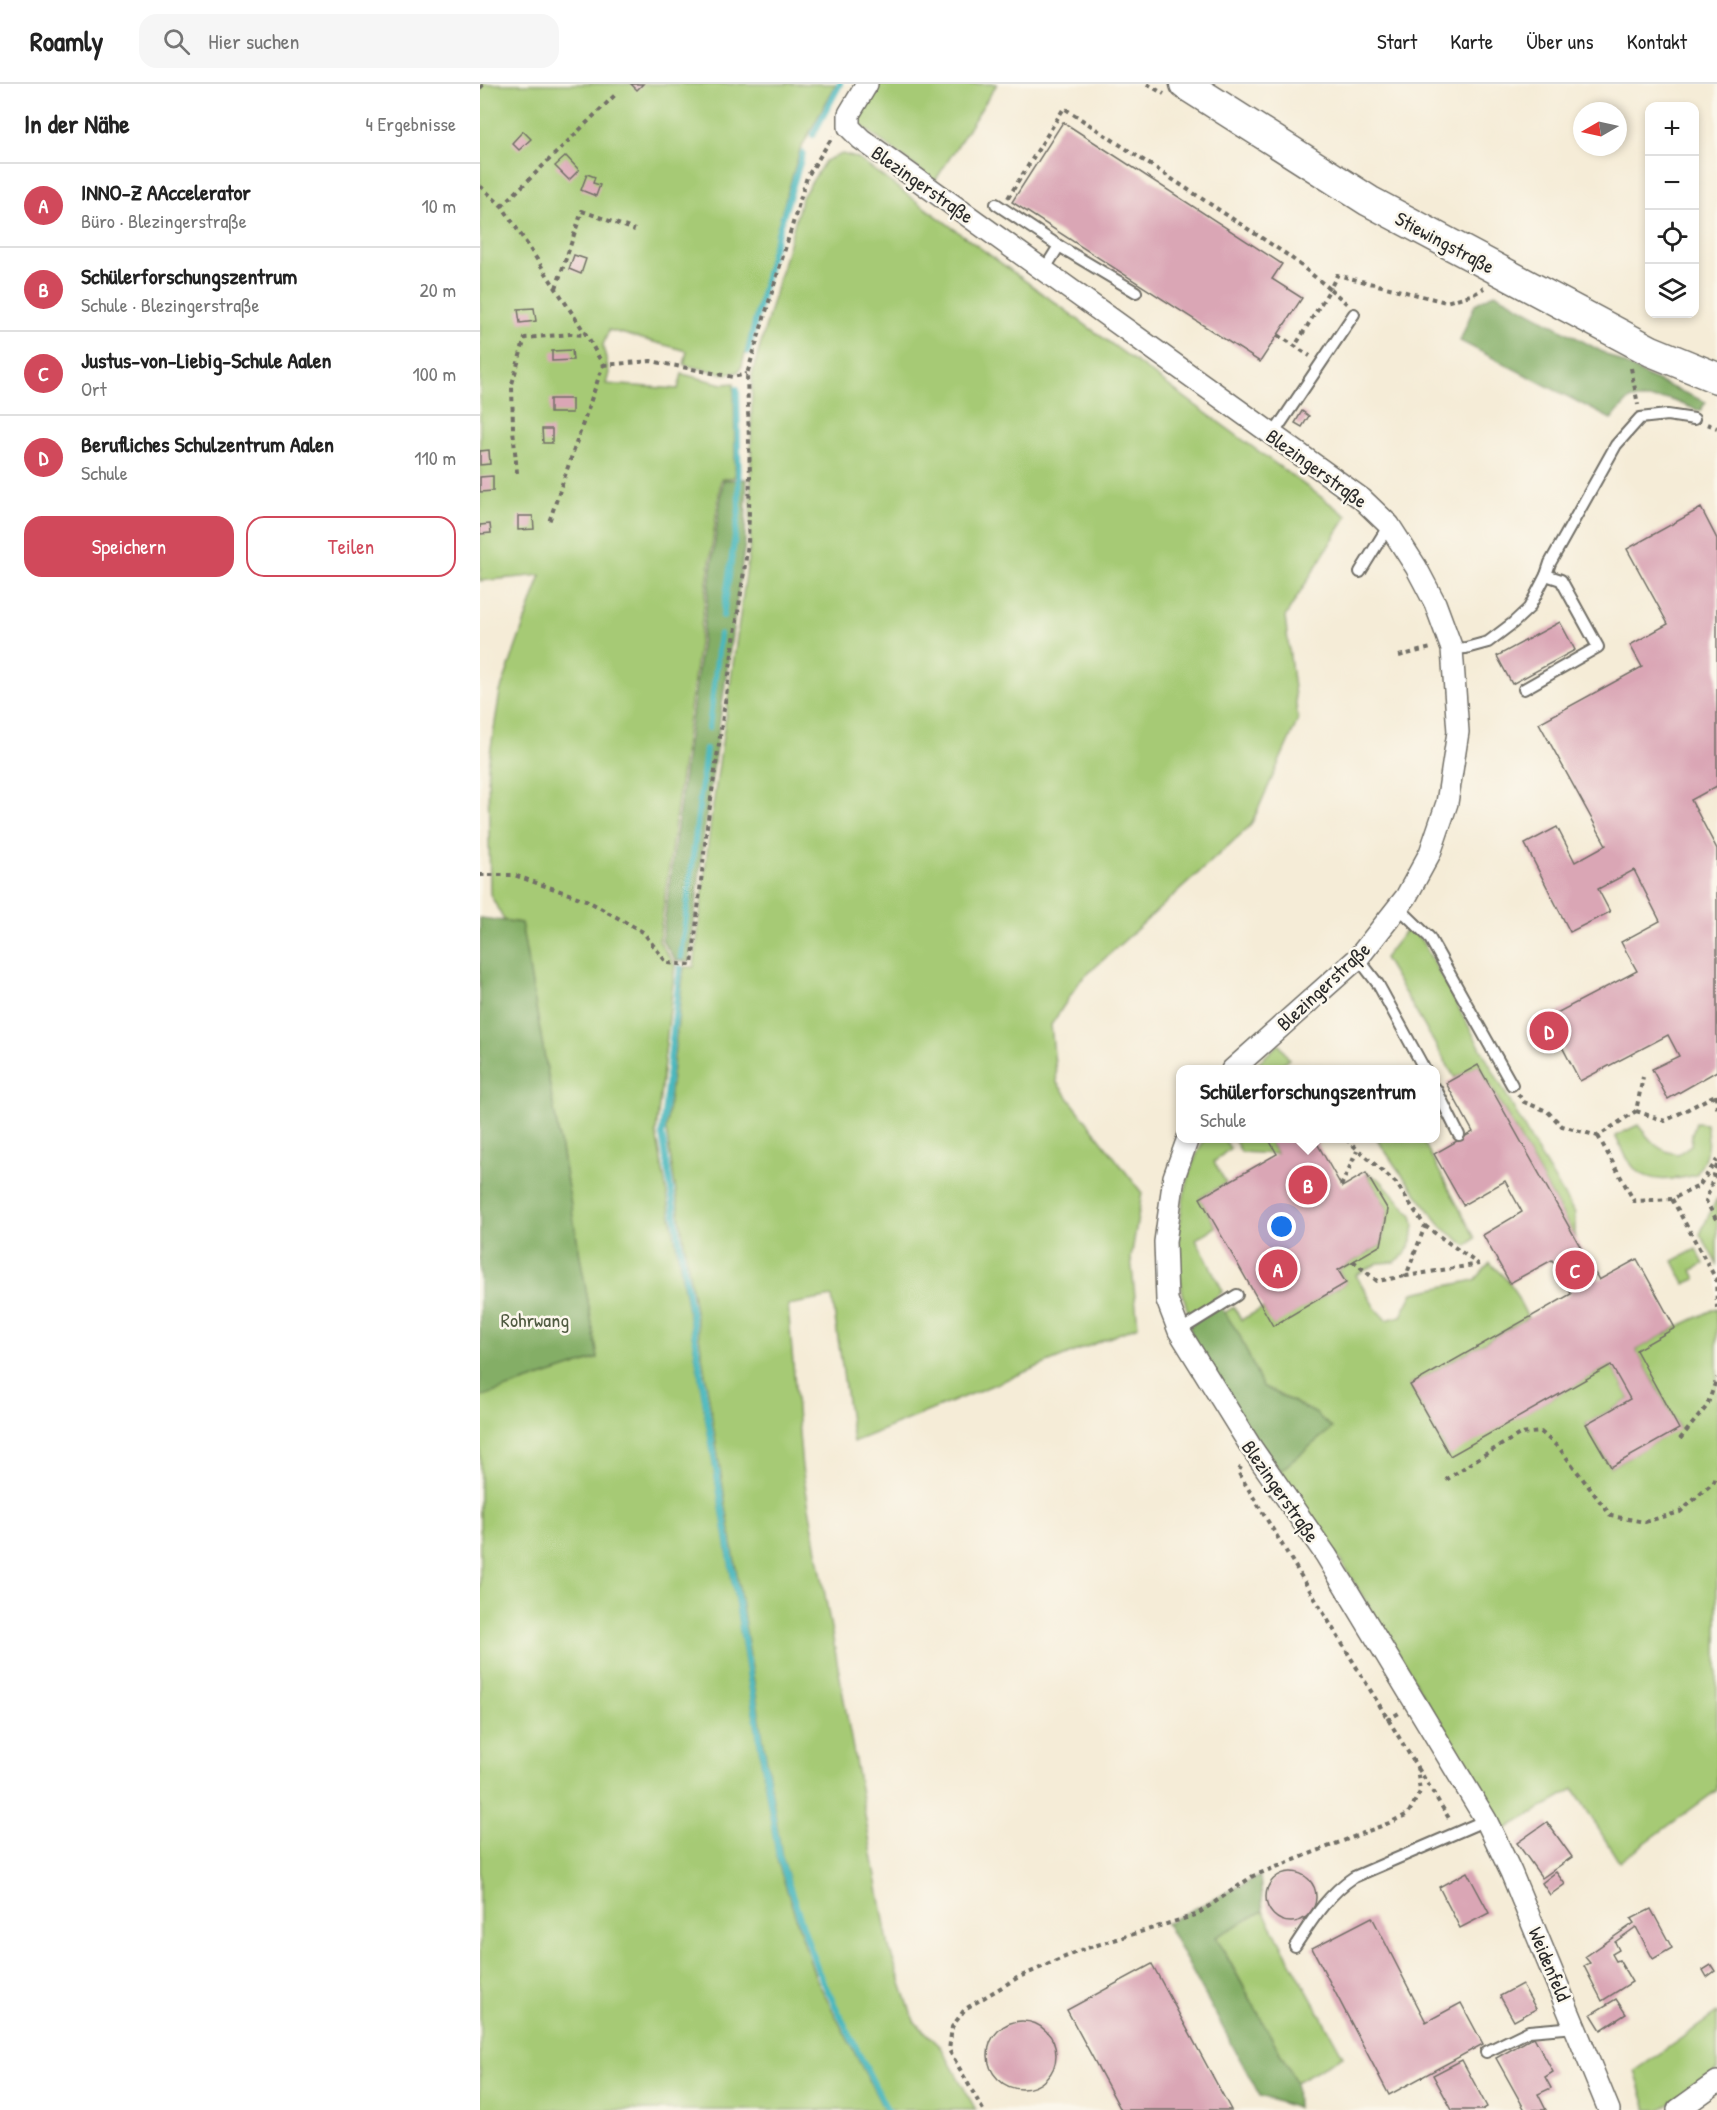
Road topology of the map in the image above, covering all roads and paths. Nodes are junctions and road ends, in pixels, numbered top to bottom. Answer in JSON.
{"nodes":[{"id":1,"x":484,"y":84,"type":"edge"},
{"id":2,"x":867,"y":84,"type":"edge"},
{"id":3,"x":1185,"y":84,"type":"edge"},
{"id":4,"x":480,"y":88,"type":"edge"},
{"id":5,"x":617,"y":93,"type":"dead end"},
{"id":6,"x":849,"y":127,"type":"junction"},
{"id":7,"x":480,"y":186,"type":"edge"},
{"id":8,"x":502,"y":206,"type":"junction"},
{"id":9,"x":999,"y":206,"type":"joint"},
{"id":10,"x":635,"y":230,"type":"dead end"},
{"id":11,"x":1059,"y":246,"type":"junction"},
{"id":12,"x":1044,"y":270,"type":"junction"},
{"id":13,"x":1493,"y":284,"type":"dead end"},
{"id":14,"x":556,"y":288,"type":"junction"},
{"id":15,"x":1330,"y":289,"type":"junction"},
{"id":16,"x":1136,"y":292,"type":"dead end"},
{"id":17,"x":1354,"y":314,"type":"joint"},
{"id":18,"x":1278,"y":335,"type":"dead end"},
{"id":19,"x":587,"y":336,"type":"junction"},
{"id":20,"x":1295,"y":346,"type":"junction"},
{"id":21,"x":1630,"y":361,"type":"dead end"},
{"id":22,"x":1321,"y":363,"type":"junction"},
{"id":23,"x":603,"y":365,"type":"junction"},
{"id":24,"x":747,"y":374,"type":"junction"},
{"id":25,"x":1717,"y":378,"type":"edge"},
{"id":26,"x":1640,"y":418,"type":"junction"},
{"id":27,"x":1694,"y":419,"type":"dead end"},
{"id":28,"x":1272,"y":435,"type":"junction"},
{"id":29,"x":517,"y":473,"type":"dead end"},
{"id":30,"x":549,"y":522,"type":"dead end"},
{"id":31,"x":1389,"y":525,"type":"junction"},
{"id":32,"x":1360,"y":572,"type":"dead end"},
{"id":33,"x":1546,"y":575,"type":"junction"},
{"id":34,"x":1451,"y":646,"type":"junction"},
{"id":35,"x":1399,"y":656,"type":"dead end"},
{"id":36,"x":1524,"y":688,"type":"dead end"},
{"id":37,"x":480,"y":875,"type":"edge"},
{"id":38,"x":1398,"y":907,"type":"junction"},
{"id":39,"x":1358,"y":958,"type":"junction"},
{"id":40,"x":1238,"y":1065,"type":"edge"},
{"id":41,"x":1422,"y":1065,"type":"edge"},
{"id":42,"x":1643,"y":1077,"type":"dead end"},
{"id":43,"x":1512,"y":1085,"type":"joint"},
{"id":44,"x":1717,"y":1094,"type":"edge"},
{"id":45,"x":1440,"y":1097,"type":"edge"},
{"id":46,"x":1717,"y":1110,"type":"edge"},
{"id":47,"x":1636,"y":1111,"type":"junction"},
{"id":48,"x":1459,"y":1135,"type":"dead end"},
{"id":49,"x":1598,"y":1136,"type":"junction"},
{"id":50,"x":1186,"y":1143,"type":"edge"},
{"id":51,"x":1349,"y":1143,"type":"edge"},
{"id":52,"x":1357,"y":1151,"type":"junction"},
{"id":53,"x":1717,"y":1160,"type":"edge"},
{"id":54,"x":1717,"y":1165,"type":"edge"},
{"id":55,"x":1341,"y":1186,"type":"dead end"},
{"id":56,"x":1672,"y":1199,"type":"junction"},
{"id":57,"x":1717,"y":1221,"type":"edge"},
{"id":58,"x":1425,"y":1226,"type":"junction"},
{"id":59,"x":1353,"y":1261,"type":"dead end"},
{"id":60,"x":1406,"y":1276,"type":"junction"},
{"id":61,"x":1237,"y":1295,"type":"dead end"},
{"id":62,"x":1717,"y":1307,"type":"edge"},
{"id":63,"x":1179,"y":1331,"type":"junction"},
{"id":64,"x":1717,"y":1378,"type":"edge"},
{"id":65,"x":1680,"y":1439,"type":"dead end"},
{"id":66,"x":1251,"y":1448,"type":"junction"},
{"id":67,"x":1717,"y":1475,"type":"edge"},
{"id":68,"x":1446,"y":1480,"type":"dead end"},
{"id":69,"x":1417,"y":1767,"type":"junction"},
{"id":70,"x":1485,"y":1820,"type":"junction"},
{"id":71,"x":1457,"y":1831,"type":"junction"},
{"id":72,"x":1295,"y":1946,"type":"dead end"},
{"id":73,"x":1576,"y":2027,"type":"junction"},
{"id":74,"x":1486,"y":2052,"type":"dead end"},
{"id":75,"x":1717,"y":2082,"type":"edge"},
{"id":76,"x":983,"y":2110,"type":"edge"},
{"id":77,"x":1609,"y":2110,"type":"edge"},
{"id":78,"x":1678,"y":2110,"type":"edge"}],
"edges":[{"from":1,"to":4,"type":"path"},
{"from":2,"to":6,"type":"street"},
{"from":3,"to":25,"type":"main road","name":"Stiewingstraße"},
{"from":5,"to":8,"type":"path"},
{"from":6,"to":12,"type":"street","name":"Blezingerstraße"},
{"from":6,"to":24,"type":"path"},
{"from":7,"to":8,"type":"path"},
{"from":8,"to":14,"type":"path"},
{"from":9,"to":11,"type":"lane"},
{"from":9,"to":15,"type":"path"},
{"from":10,"to":14,"type":"path"},
{"from":11,"to":12,"type":"lane"},
{"from":11,"to":16,"type":"lane"},
{"from":12,"to":28,"type":"street","name":"Blezingerstraße"},
{"from":13,"to":15,"type":"path"},
{"from":14,"to":19,"type":"path"},
{"from":15,"to":17,"type":"path"},
{"from":15,"to":20,"type":"path"},
{"from":17,"to":22,"type":"lane"},
{"from":18,"to":20,"type":"path"},
{"from":19,"to":23,"type":"path"},
{"from":19,"to":29,"type":"path"},
{"from":20,"to":22,"type":"path"},
{"from":21,"to":26,"type":"path"},
{"from":22,"to":28,"type":"lane"},
{"from":23,"to":24,"type":"path"},
{"from":23,"to":30,"type":"path"},
{"from":24,"to":37,"type":"path"},
{"from":26,"to":27,"type":"lane"},
{"from":26,"to":33,"type":"lane"},
{"from":28,"to":31,"type":"street","name":"Blezingerstraße"},
{"from":31,"to":32,"type":"lane"},
{"from":31,"to":34,"type":"street","name":"Blezingerstraße"},
{"from":33,"to":34,"type":"lane"},
{"from":33,"to":36,"type":"lane"},
{"from":34,"to":35,"type":"path"},
{"from":34,"to":38,"type":"street","name":"Blezingerstraße"},
{"from":38,"to":39,"type":"street","name":"Blezingerstraße"},
{"from":38,"to":43,"type":"lane"},
{"from":39,"to":40,"type":"street","name":"Blezingerstraße"},
{"from":39,"to":41,"type":"lane"},
{"from":42,"to":47,"type":"path"},
{"from":43,"to":49,"type":"path"},
{"from":44,"to":46,"type":"path"},
{"from":44,"to":47,"type":"path"},
{"from":45,"to":48,"type":"lane"},
{"from":47,"to":49,"type":"path"},
{"from":49,"to":56,"type":"path"},
{"from":50,"to":63,"type":"street","name":"Blezingerstraße"},
{"from":51,"to":52,"type":"path"},
{"from":52,"to":55,"type":"path"},
{"from":52,"to":58,"type":"path"},
{"from":53,"to":56,"type":"path"},
{"from":54,"to":57,"type":"path"},
{"from":56,"to":62,"type":"path"},
{"from":58,"to":60,"type":"path"},
{"from":58,"to":60,"type":"path"},
{"from":59,"to":60,"type":"path"},
{"from":61,"to":63,"type":"lane"},
{"from":63,"to":66,"type":"street","name":"Blezingerstraße"},
{"from":64,"to":65,"type":"path"},
{"from":66,"to":69,"type":"path"},
{"from":66,"to":70,"type":"street","name":"Blezingerstraße"},
{"from":67,"to":68,"type":"path"},
{"from":69,"to":71,"type":"path"},
{"from":69,"to":76,"type":"path"},
{"from":70,"to":71,"type":"lane"},
{"from":70,"to":73,"type":"street","name":"Weidenfeld"},
{"from":71,"to":72,"type":"lane"},
{"from":73,"to":74,"type":"lane"},
{"from":73,"to":77,"type":"street","name":"Weidenfeld"},
{"from":75,"to":78,"type":"street"}]}
